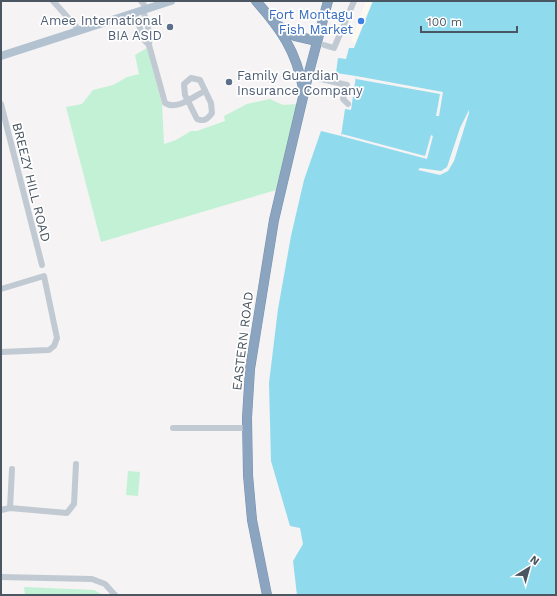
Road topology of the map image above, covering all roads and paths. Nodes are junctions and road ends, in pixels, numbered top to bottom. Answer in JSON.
{"nodes":[{"id":1,"x":53,"y":1,"type":"edge"},
{"id":2,"x":141,"y":1,"type":"edge"},
{"id":3,"x":171,"y":1,"type":"edge"},
{"id":4,"x":256,"y":1,"type":"edge"},
{"id":5,"x":328,"y":1,"type":"edge"},
{"id":6,"x":354,"y":1,"type":"edge"},
{"id":7,"x":145,"y":10,"type":"junction"},
{"id":8,"x":135,"y":13,"type":"junction"},
{"id":9,"x":276,"y":24,"type":"junction"},
{"id":10,"x":80,"y":31,"type":"junction"},
{"id":11,"x":320,"y":43,"type":"junction"},
{"id":12,"x":149,"y":45,"type":"junction"},
{"id":13,"x":1,"y":56,"type":"edge"},
{"id":14,"x":308,"y":76,"type":"junction"},
{"id":15,"x":206,"y":91,"type":"junction"},
{"id":16,"x":304,"y":94,"type":"junction"},
{"id":17,"x":187,"y":100,"type":"junction"},
{"id":18,"x":1,"y":104,"type":"edge"},
{"id":19,"x":348,"y":104,"type":"dead end"},
{"id":20,"x":42,"y":264,"type":"dead end"},
{"id":21,"x":1,"y":290,"type":"edge"},
{"id":22,"x":1,"y":352,"type":"edge"},
{"id":23,"x":173,"y":428,"type":"dead end"},
{"id":24,"x":247,"y":428,"type":"junction"},
{"id":25,"x":76,"y":464,"type":"dead end"},
{"id":26,"x":12,"y":469,"type":"dead end"},
{"id":27,"x":10,"y":508,"type":"junction"},
{"id":28,"x":1,"y":510,"type":"edge"},
{"id":29,"x":1,"y":577,"type":"edge"},
{"id":30,"x":115,"y":595,"type":"edge"},
{"id":31,"x":267,"y":595,"type":"edge"}],
"edges":[{"from":1,"to":10,"type":"street"},
{"from":2,"to":7,"type":"street"},
{"from":3,"to":7,"type":"main road"},
{"from":4,"to":9,"type":"highway"},
{"from":5,"to":11,"type":"highway","name":"EASTERN ROAD"},
{"from":6,"to":11,"type":"street"},
{"from":7,"to":8,"type":"main road"},
{"from":7,"to":12,"type":"street"},
{"from":8,"to":10,"type":"main road"},
{"from":8,"to":12,"type":"street"},
{"from":9,"to":11,"type":"highway"},
{"from":9,"to":16,"type":"highway"},
{"from":10,"to":13,"type":"main road"},
{"from":11,"to":14,"type":"highway","name":"EASTERN ROAD"},
{"from":12,"to":17,"type":"street"},
{"from":14,"to":16,"type":"highway","name":"EASTERN ROAD"},
{"from":14,"to":19,"type":"street"},
{"from":15,"to":17,"type":"street"},
{"from":15,"to":17,"type":"street"},
{"from":15,"to":17,"type":"street"},
{"from":16,"to":24,"type":"highway","name":"EASTERN ROAD"},
{"from":18,"to":20,"type":"street","name":"BREEZY HILL ROAD"},
{"from":21,"to":22,"type":"street"},
{"from":23,"to":24,"type":"street"},
{"from":24,"to":31,"type":"highway","name":"EASTERN ROAD"},
{"from":25,"to":27,"type":"street"},
{"from":26,"to":27,"type":"street"},
{"from":27,"to":28,"type":"street"},
{"from":29,"to":30,"type":"street"}]}
